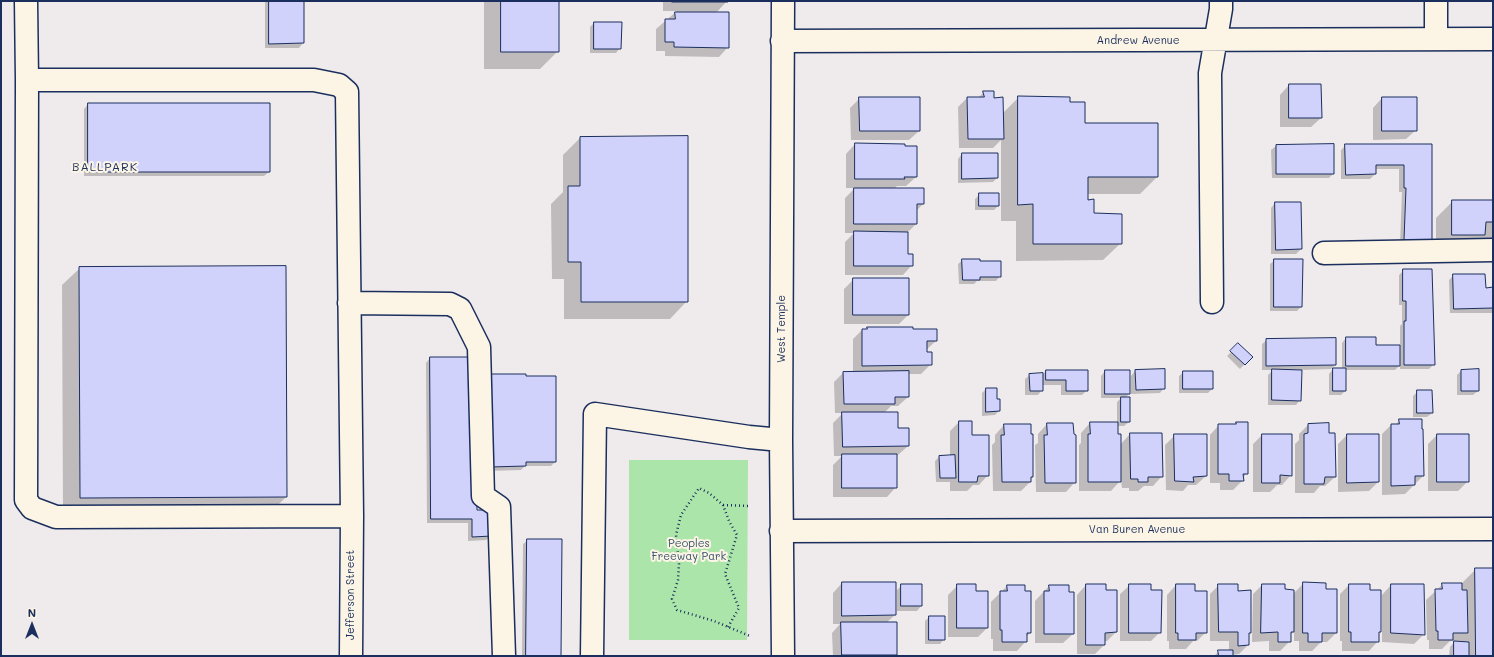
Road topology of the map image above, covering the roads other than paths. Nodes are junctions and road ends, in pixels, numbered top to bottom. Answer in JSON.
{"nodes":[{"id":1,"x":26,"y":1,"type":"edge"},
{"id":2,"x":783,"y":1,"type":"edge"},
{"id":3,"x":1221,"y":1,"type":"edge"},
{"id":4,"x":1436,"y":1,"type":"edge"},
{"id":5,"x":1436,"y":39,"type":"junction"},
{"id":6,"x":1493,"y":39,"type":"edge"},
{"id":7,"x":1216,"y":40,"type":"junction"},
{"id":8,"x":782,"y":41,"type":"junction"},
{"id":9,"x":27,"y":80,"type":"junction"},
{"id":10,"x":1493,"y":250,"type":"edge"},
{"id":11,"x":1324,"y":253,"type":"dead end"},
{"id":12,"x":350,"y":302,"type":"junction"},
{"id":13,"x":1212,"y":302,"type":"dead end"},
{"id":14,"x":781,"y":440,"type":"junction"},
{"id":15,"x":352,"y":526,"type":"junction"},
{"id":16,"x":1493,"y":529,"type":"edge"},
{"id":17,"x":782,"y":531,"type":"junction"},
{"id":18,"x":351,"y":656,"type":"edge"},
{"id":19,"x":504,"y":656,"type":"edge"},
{"id":20,"x":592,"y":656,"type":"edge"},
{"id":21,"x":783,"y":656,"type":"edge"}],
"edges":[{"from":1,"to":9,"type":"street"},
{"from":2,"to":8,"type":"street","name":"West Temple"},
{"from":3,"to":7,"type":"street"},
{"from":4,"to":5,"type":"street"},
{"from":5,"to":6,"type":"street","name":"Andrew Avenue"},
{"from":5,"to":7,"type":"street","name":"Andrew Avenue"},
{"from":7,"to":8,"type":"street","name":"Andrew Avenue"},
{"from":7,"to":13,"type":"street"},
{"from":8,"to":14,"type":"street","name":"West Temple"},
{"from":9,"to":12,"type":"street","name":"Jefferson Street"},
{"from":9,"to":15,"type":"street"},
{"from":10,"to":11,"type":"street"},
{"from":12,"to":15,"type":"street","name":"Jefferson Street"},
{"from":12,"to":19,"type":"street"},
{"from":14,"to":17,"type":"street","name":"West Temple"},
{"from":14,"to":20,"type":"street"},
{"from":15,"to":18,"type":"street","name":"Jefferson Street"},
{"from":16,"to":17,"type":"street","name":"Van Buren Avenue"},
{"from":17,"to":21,"type":"street","name":"West Temple"}]}
